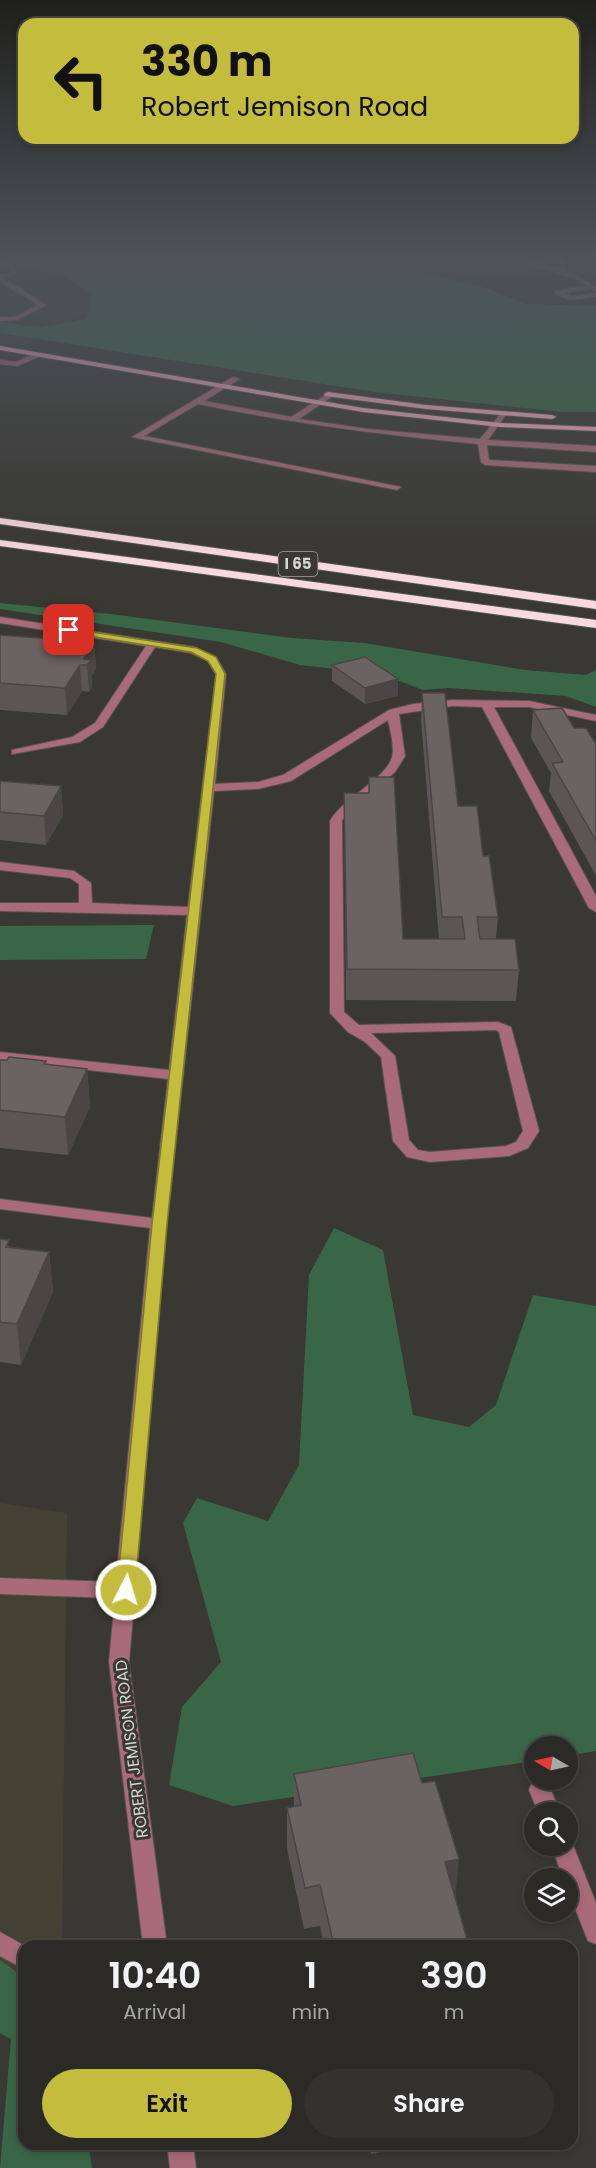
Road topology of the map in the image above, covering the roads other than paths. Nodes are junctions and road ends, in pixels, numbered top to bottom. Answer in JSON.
{"nodes":[{"id":1,"x":34,"y":357,"type":"edge"},
{"id":2,"x":52,"y":357,"type":"edge"},
{"id":3,"x":107,"y":357,"type":"edge"},
{"id":4,"x":0,"y":362,"type":"edge"},
{"id":5,"x":236,"y":379,"type":"junction"},
{"id":6,"x":225,"y":386,"type":"junction"},
{"id":7,"x":282,"y":387,"type":"dead end"},
{"id":8,"x":321,"y":393,"type":"dead end"},
{"id":9,"x":330,"y":394,"type":"junction"},
{"id":10,"x":199,"y":402,"type":"junction"},
{"id":11,"x":318,"y":402,"type":"junction"},
{"id":12,"x":503,"y":413,"type":"junction"},
{"id":13,"x":561,"y":418,"type":"dead end"},
{"id":14,"x":292,"y":420,"type":"junction"},
{"id":15,"x":495,"y":424,"type":"junction"},
{"id":16,"x":596,"y":429,"type":"edge"},
{"id":17,"x":482,"y":442,"type":"junction"},
{"id":18,"x":596,"y":449,"type":"edge"},
{"id":19,"x":596,"y":469,"type":"edge"},
{"id":20,"x":397,"y":487,"type":"dead end"},
{"id":21,"x":0,"y":521,"type":"edge"},
{"id":22,"x":0,"y":543,"type":"edge"},
{"id":23,"x":596,"y":605,"type":"edge"},
{"id":24,"x":0,"y":620,"type":"edge"},
{"id":25,"x":596,"y":624,"type":"edge"},
{"id":26,"x":153,"y":644,"type":"junction"},
{"id":27,"x":486,"y":702,"type":"junction"},
{"id":28,"x":393,"y":712,"type":"junction"},
{"id":29,"x":596,"y":718,"type":"edge"},
{"id":30,"x":16,"y":752,"type":"dead end"},
{"id":31,"x":208,"y":788,"type":"junction"},
{"id":32,"x":0,"y":866,"type":"edge"},
{"id":33,"x":0,"y":907,"type":"edge"},
{"id":34,"x":86,"y":907,"type":"junction"},
{"id":35,"x":596,"y":908,"type":"edge"},
{"id":36,"x":194,"y":911,"type":"junction"},
{"id":37,"x":353,"y":1029,"type":"junction"},
{"id":38,"x":0,"y":1056,"type":"edge"},
{"id":39,"x":176,"y":1075,"type":"junction"},
{"id":40,"x":0,"y":1204,"type":"edge"},
{"id":41,"x":159,"y":1224,"type":"junction"},
{"id":42,"x":0,"y":1586,"type":"edge"},
{"id":43,"x":126,"y":1590,"type":"junction"},
{"id":44,"x":540,"y":1790,"type":"dead end"},
{"id":45,"x":545,"y":1802,"type":"edge"},
{"id":46,"x":565,"y":1856,"type":"edge"},
{"id":47,"x":596,"y":1933,"type":"edge"},
{"id":48,"x":154,"y":1940,"type":"edge"},
{"id":49,"x":0,"y":1943,"type":"edge"},
{"id":50,"x":18,"y":1954,"type":"edge"},
{"id":51,"x":181,"y":2150,"type":"edge"},
{"id":52,"x":183,"y":2168,"type":"edge"}],
"edges":[{"from":1,"to":4,"type":"street"},
{"from":2,"to":6,"type":"main road"},
{"from":3,"to":5,"type":"main road"},
{"from":5,"to":6,"type":"street"},
{"from":5,"to":7,"type":"main road"},
{"from":6,"to":10,"type":"street"},
{"from":6,"to":11,"type":"main road"},
{"from":8,"to":9,"type":"main road"},
{"from":9,"to":11,"type":"street"},
{"from":9,"to":12,"type":"main road"},
{"from":10,"to":14,"type":"street"},
{"from":10,"to":20,"type":"street"},
{"from":11,"to":14,"type":"street"},
{"from":11,"to":15,"type":"main road"},
{"from":12,"to":13,"type":"main road"},
{"from":12,"to":15,"type":"street"},
{"from":14,"to":17,"type":"street"},
{"from":15,"to":16,"type":"main road"},
{"from":15,"to":17,"type":"street"},
{"from":17,"to":18,"type":"street"},
{"from":17,"to":19,"type":"street"},
{"from":21,"to":23,"type":"highway","number":"I 65"},
{"from":22,"to":25,"type":"highway","number":"I 65"},
{"from":24,"to":26,"type":"street","name":"ROBERT JEMISON ROAD"},
{"from":26,"to":30,"type":"street"},
{"from":26,"to":31,"type":"street","name":"ROBERT JEMISON ROAD"},
{"from":27,"to":28,"type":"street"},
{"from":27,"to":29,"type":"street"},
{"from":27,"to":35,"type":"street"},
{"from":28,"to":31,"type":"street"},
{"from":28,"to":37,"type":"street"},
{"from":31,"to":36,"type":"street","name":"ROBERT JEMISON ROAD"},
{"from":32,"to":34,"type":"street"},
{"from":33,"to":34,"type":"street"},
{"from":34,"to":36,"type":"street"},
{"from":36,"to":39,"type":"street","name":"ROBERT JEMISON ROAD"},
{"from":37,"to":37,"type":"street"},
{"from":38,"to":39,"type":"street"},
{"from":39,"to":41,"type":"street","name":"ROBERT JEMISON ROAD"},
{"from":40,"to":41,"type":"street"},
{"from":41,"to":43,"type":"street","name":"ROBERT JEMISON ROAD"},
{"from":42,"to":43,"type":"street"},
{"from":43,"to":48,"type":"street","name":"ROBERT JEMISON ROAD"},
{"from":44,"to":45,"type":"street"},
{"from":46,"to":47,"type":"street"},
{"from":49,"to":50,"type":"street"},
{"from":51,"to":52,"type":"street"}]}
